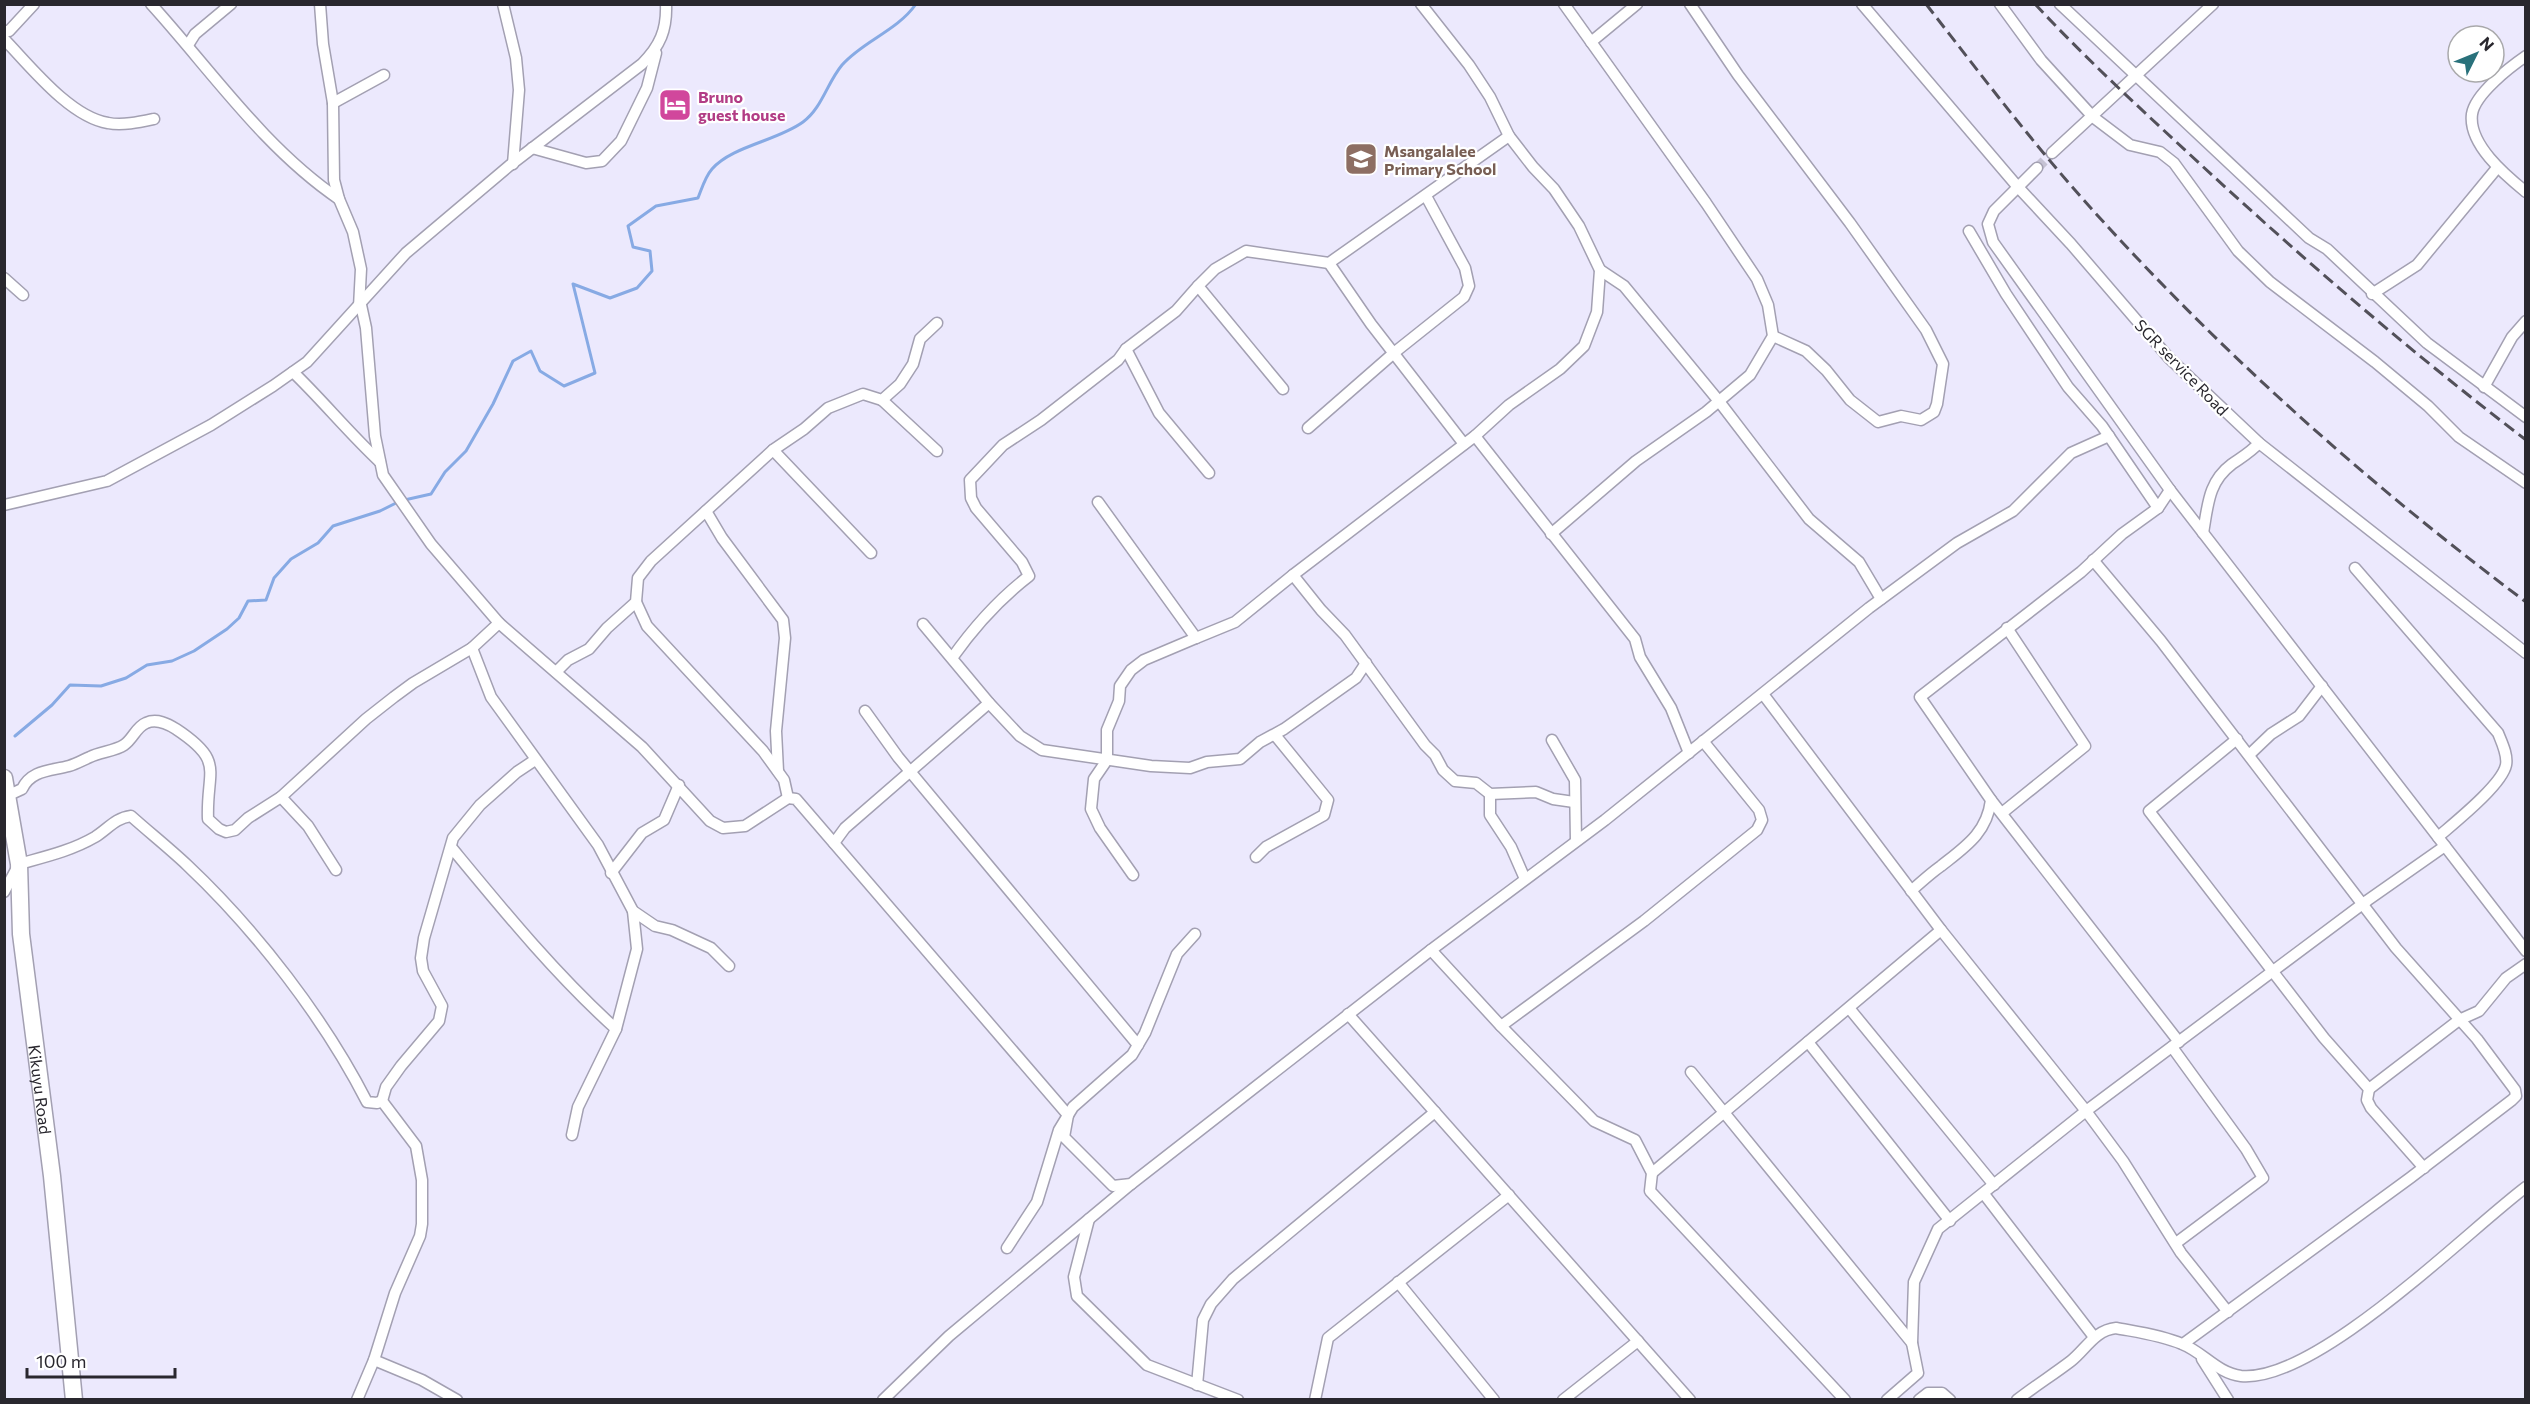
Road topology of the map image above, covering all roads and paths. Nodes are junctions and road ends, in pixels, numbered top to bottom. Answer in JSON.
{"nodes":[{"id":1,"x":34,"y":4,"type":"edge"},
{"id":2,"x":151,"y":4,"type":"edge"},
{"id":3,"x":231,"y":4,"type":"edge"},
{"id":4,"x":320,"y":4,"type":"edge"},
{"id":5,"x":503,"y":4,"type":"edge"},
{"id":6,"x":666,"y":4,"type":"edge"},
{"id":7,"x":1422,"y":4,"type":"edge"},
{"id":8,"x":1564,"y":4,"type":"edge"},
{"id":9,"x":1637,"y":4,"type":"edge"},
{"id":10,"x":1690,"y":4,"type":"edge"},
{"id":11,"x":1862,"y":4,"type":"edge"},
{"id":12,"x":2000,"y":4,"type":"edge"},
{"id":13,"x":2060,"y":4,"type":"edge"},
{"id":14,"x":2213,"y":4,"type":"edge"},
{"id":15,"x":4,"y":31,"type":"edge"},
{"id":16,"x":4,"y":39,"type":"edge"},
{"id":17,"x":1591,"y":42,"type":"junction"},
{"id":18,"x":188,"y":45,"type":"junction"},
{"id":19,"x":657,"y":48,"type":"junction"},
{"id":20,"x":2526,"y":56,"type":"edge"},
{"id":21,"x":384,"y":75,"type":"dead end"},
{"id":22,"x":2137,"y":77,"type":"junction"},
{"id":23,"x":333,"y":103,"type":"junction"},
{"id":24,"x":2093,"y":117,"type":"junction"},
{"id":25,"x":154,"y":119,"type":"dead end"},
{"id":26,"x":1509,"y":136,"type":"junction"},
{"id":27,"x":532,"y":148,"type":"junction"},
{"id":28,"x":2052,"y":153,"type":"tunnel mouth"},
{"id":29,"x":513,"y":164,"type":"junction"},
{"id":30,"x":2037,"y":168,"type":"tunnel mouth"},
{"id":31,"x":2497,"y":168,"type":"junction"},
{"id":32,"x":2017,"y":186,"type":"junction"},
{"id":33,"x":2526,"y":192,"type":"edge"},
{"id":34,"x":1426,"y":196,"type":"junction"},
{"id":35,"x":339,"y":199,"type":"junction"},
{"id":36,"x":1969,"y":231,"type":"dead end"},
{"id":37,"x":1329,"y":263,"type":"junction"},
{"id":38,"x":1600,"y":270,"type":"junction"},
{"id":39,"x":4,"y":278,"type":"edge"},
{"id":40,"x":1198,"y":286,"type":"junction"},
{"id":41,"x":2372,"y":294,"type":"junction"},
{"id":42,"x":23,"y":296,"type":"dead end"},
{"id":43,"x":360,"y":306,"type":"junction"},
{"id":44,"x":2526,"y":321,"type":"edge"},
{"id":45,"x":937,"y":323,"type":"dead end"},
{"id":46,"x":1773,"y":336,"type":"junction"},
{"id":47,"x":1126,"y":349,"type":"junction"},
{"id":48,"x":1395,"y":352,"type":"junction"},
{"id":49,"x":293,"y":372,"type":"junction"},
{"id":50,"x":2484,"y":387,"type":"junction"},
{"id":51,"x":1283,"y":388,"type":"dead end"},
{"id":52,"x":882,"y":400,"type":"junction"},
{"id":53,"x":1718,"y":400,"type":"junction"},
{"id":54,"x":2526,"y":417,"type":"edge"},
{"id":55,"x":1308,"y":428,"type":"dead end"},
{"id":56,"x":1475,"y":436,"type":"junction"},
{"id":57,"x":2109,"y":436,"type":"junction"},
{"id":58,"x":2259,"y":443,"type":"junction"},
{"id":59,"x":1464,"y":444,"type":"junction"},
{"id":60,"x":773,"y":450,"type":"junction"},
{"id":61,"x":937,"y":451,"type":"dead end"},
{"id":62,"x":380,"y":462,"type":"junction"},
{"id":63,"x":1209,"y":473,"type":"dead end"},
{"id":64,"x":2526,"y":483,"type":"edge"},
{"id":65,"x":2170,"y":490,"type":"junction"},
{"id":66,"x":1098,"y":502,"type":"dead end"},
{"id":67,"x":4,"y":505,"type":"edge"},
{"id":68,"x":2158,"y":508,"type":"junction"},
{"id":69,"x":706,"y":511,"type":"junction"},
{"id":70,"x":2203,"y":533,"type":"junction"},
{"id":71,"x":1551,"y":534,"type":"junction"},
{"id":72,"x":871,"y":553,"type":"dead end"},
{"id":73,"x":2093,"y":560,"type":"junction"},
{"id":74,"x":2355,"y":568,"type":"dead end"},
{"id":75,"x":1293,"y":575,"type":"junction"},
{"id":76,"x":1881,"y":599,"type":"junction"},
{"id":77,"x":636,"y":602,"type":"junction"},
{"id":78,"x":499,"y":623,"type":"junction"},
{"id":79,"x":923,"y":624,"type":"dead end"},
{"id":80,"x":2007,"y":628,"type":"junction"},
{"id":81,"x":1196,"y":638,"type":"junction"},
{"id":82,"x":472,"y":648,"type":"junction"},
{"id":83,"x":2526,"y":653,"type":"edge"},
{"id":84,"x":952,"y":658,"type":"junction"},
{"id":85,"x":1366,"y":663,"type":"junction"},
{"id":86,"x":556,"y":672,"type":"junction"},
{"id":87,"x":2322,"y":686,"type":"junction"},
{"id":88,"x":1763,"y":694,"type":"junction"},
{"id":89,"x":989,"y":703,"type":"junction"},
{"id":90,"x":865,"y":711,"type":"dead end"},
{"id":91,"x":1275,"y":735,"type":"junction"},
{"id":92,"x":2237,"y":739,"type":"junction"},
{"id":93,"x":1552,"y":740,"type":"dead end"},
{"id":94,"x":1703,"y":741,"type":"junction"},
{"id":95,"x":1689,"y":753,"type":"junction"},
{"id":96,"x":2248,"y":755,"type":"junction"},
{"id":97,"x":535,"y":760,"type":"junction"},
{"id":98,"x":1107,"y":760,"type":"junction"},
{"id":99,"x":910,"y":770,"type":"junction"},
{"id":100,"x":778,"y":771,"type":"junction"},
{"id":101,"x":4,"y":778,"type":"edge"},
{"id":102,"x":679,"y":785,"type":"junction"},
{"id":103,"x":1490,"y":794,"type":"junction"},
{"id":104,"x":9,"y":795,"type":"junction"},
{"id":105,"x":281,"y":796,"type":"junction"},
{"id":106,"x":788,"y":798,"type":"junction"},
{"id":107,"x":1992,"y":800,"type":"junction"},
{"id":108,"x":1574,"y":802,"type":"junction"},
{"id":109,"x":2002,"y":813,"type":"junction"},
{"id":110,"x":1576,"y":841,"type":"junction"},
{"id":111,"x":2441,"y":841,"type":"junction"},
{"id":112,"x":834,"y":843,"type":"junction"},
{"id":113,"x":451,"y":847,"type":"junction"},
{"id":114,"x":1256,"y":857,"type":"dead end"},
{"id":115,"x":19,"y":864,"type":"junction"},
{"id":116,"x":336,"y":870,"type":"dead end"},
{"id":117,"x":611,"y":873,"type":"junction"},
{"id":118,"x":1133,"y":874,"type":"dead end"},
{"id":119,"x":1526,"y":879,"type":"junction"},
{"id":120,"x":1911,"y":891,"type":"junction"},
{"id":121,"x":4,"y":892,"type":"edge"},
{"id":122,"x":2362,"y":904,"type":"junction"},
{"id":123,"x":633,"y":911,"type":"junction"},
{"id":124,"x":1941,"y":930,"type":"junction"},
{"id":125,"x":1195,"y":934,"type":"dead end"},
{"id":126,"x":1431,"y":950,"type":"junction"},
{"id":127,"x":2526,"y":951,"type":"edge"},
{"id":128,"x":2526,"y":964,"type":"edge"},
{"id":129,"x":729,"y":966,"type":"dead end"},
{"id":130,"x":2273,"y":971,"type":"junction"},
{"id":131,"x":1849,"y":1008,"type":"junction"},
{"id":132,"x":1348,"y":1014,"type":"junction"},
{"id":133,"x":2459,"y":1020,"type":"junction"},
{"id":134,"x":1501,"y":1026,"type":"junction"},
{"id":135,"x":616,"y":1029,"type":"junction"},
{"id":136,"x":1808,"y":1042,"type":"junction"},
{"id":137,"x":2175,"y":1044,"type":"junction"},
{"id":138,"x":1138,"y":1046,"type":"junction"},
{"id":139,"x":1691,"y":1072,"type":"dead end"},
{"id":140,"x":2369,"y":1089,"type":"junction"},
{"id":141,"x":382,"y":1101,"type":"junction"},
{"id":142,"x":2086,"y":1111,"type":"junction"},
{"id":143,"x":1435,"y":1112,"type":"junction"},
{"id":144,"x":1725,"y":1113,"type":"junction"},
{"id":145,"x":1068,"y":1115,"type":"junction"},
{"id":146,"x":572,"y":1135,"type":"dead end"},
{"id":147,"x":2424,"y":1168,"type":"junction"},
{"id":148,"x":1652,"y":1173,"type":"junction"},
{"id":149,"x":1131,"y":1184,"type":"junction"},
{"id":150,"x":1994,"y":1185,"type":"junction"},
{"id":151,"x":2526,"y":1187,"type":"edge"},
{"id":152,"x":1984,"y":1194,"type":"junction"},
{"id":153,"x":1509,"y":1195,"type":"junction"},
{"id":154,"x":1089,"y":1219,"type":"junction"},
{"id":155,"x":1950,"y":1221,"type":"junction"},
{"id":156,"x":2176,"y":1243,"type":"junction"},
{"id":157,"x":1007,"y":1248,"type":"dead end"},
{"id":158,"x":1398,"y":1282,"type":"junction"},
{"id":159,"x":2228,"y":1312,"type":"junction"},
{"id":160,"x":2094,"y":1337,"type":"junction"},
{"id":161,"x":1638,"y":1341,"type":"junction"},
{"id":162,"x":1912,"y":1343,"type":"junction"},
{"id":163,"x":2183,"y":1344,"type":"junction"},
{"id":164,"x":2199,"y":1354,"type":"junction"},
{"id":165,"x":374,"y":1360,"type":"junction"},
{"id":166,"x":1197,"y":1385,"type":"junction"},
{"id":167,"x":74,"y":1400,"type":"edge"},
{"id":168,"x":357,"y":1400,"type":"edge"},
{"id":169,"x":458,"y":1400,"type":"edge"},
{"id":170,"x":883,"y":1400,"type":"edge"},
{"id":171,"x":1238,"y":1400,"type":"edge"},
{"id":172,"x":1315,"y":1400,"type":"edge"},
{"id":173,"x":1494,"y":1400,"type":"edge"},
{"id":174,"x":1563,"y":1400,"type":"edge"},
{"id":175,"x":1690,"y":1400,"type":"edge"},
{"id":176,"x":1845,"y":1400,"type":"edge"},
{"id":177,"x":1887,"y":1400,"type":"edge"},
{"id":178,"x":1918,"y":1400,"type":"edge"},
{"id":179,"x":1950,"y":1400,"type":"edge"},
{"id":180,"x":2018,"y":1400,"type":"edge"},
{"id":181,"x":2228,"y":1400,"type":"edge"}],
"edges":[{"from":1,"to":15,"type":"street"},
{"from":2,"to":18,"type":"street"},
{"from":3,"to":18,"type":"street"},
{"from":4,"to":23,"type":"street"},
{"from":5,"to":29,"type":"street"},
{"from":6,"to":19,"type":"street"},
{"from":7,"to":26,"type":"street"},
{"from":8,"to":17,"type":"street"},
{"from":9,"to":17,"type":"street"},
{"from":10,"to":46,"type":"street"},
{"from":11,"to":32,"type":"street","name":"SGR service Road"},
{"from":12,"to":24,"type":"street"},
{"from":13,"to":22,"type":"street"},
{"from":14,"to":22,"type":"street"},
{"from":16,"to":25,"type":"street"},
{"from":17,"to":46,"type":"street"},
{"from":18,"to":35,"type":"street"},
{"from":19,"to":27,"type":"street"},
{"from":19,"to":27,"type":"street"},
{"from":20,"to":31,"type":"street"},
{"from":21,"to":23,"type":"street"},
{"from":22,"to":24,"type":"street"},
{"from":22,"to":41,"type":"street"},
{"from":23,"to":35,"type":"street"},
{"from":24,"to":28,"type":"street"},
{"from":24,"to":64,"type":"street"},
{"from":26,"to":34,"type":"street"},
{"from":26,"to":38,"type":"street"},
{"from":27,"to":29,"type":"street"},
{"from":29,"to":43,"type":"street"},
{"from":30,"to":32,"type":"street"},
{"from":31,"to":33,"type":"street"},
{"from":31,"to":41,"type":"street"},
{"from":32,"to":58,"type":"street","name":"SGR service Road"},
{"from":32,"to":65,"type":"street"},
{"from":34,"to":37,"type":"street"},
{"from":34,"to":48,"type":"street"},
{"from":35,"to":43,"type":"street"},
{"from":36,"to":57,"type":"street"},
{"from":37,"to":40,"type":"street"},
{"from":37,"to":48,"type":"street"},
{"from":38,"to":53,"type":"street"},
{"from":38,"to":56,"type":"street"},
{"from":39,"to":42,"type":"street"},
{"from":40,"to":47,"type":"street"},
{"from":40,"to":51,"type":"street"},
{"from":41,"to":50,"type":"street"},
{"from":43,"to":49,"type":"street"},
{"from":43,"to":62,"type":"street"},
{"from":44,"to":50,"type":"street"},
{"from":45,"to":52,"type":"street"},
{"from":46,"to":53,"type":"street"},
{"from":47,"to":63,"type":"street"},
{"from":47,"to":84,"type":"street"},
{"from":48,"to":55,"type":"street"},
{"from":48,"to":59,"type":"street"},
{"from":49,"to":62,"type":"street"},
{"from":49,"to":67,"type":"street"},
{"from":50,"to":54,"type":"street"},
{"from":52,"to":60,"type":"street"},
{"from":52,"to":61,"type":"street"},
{"from":53,"to":71,"type":"street"},
{"from":53,"to":76,"type":"street"},
{"from":56,"to":59,"type":"street"},
{"from":56,"to":71,"type":"street"},
{"from":57,"to":68,"type":"street"},
{"from":57,"to":76,"type":"street"},
{"from":58,"to":70,"type":"street"},
{"from":58,"to":83,"type":"street","name":"SGR service Road"},
{"from":59,"to":75,"type":"street"},
{"from":60,"to":69,"type":"street"},
{"from":60,"to":72,"type":"street"},
{"from":62,"to":78,"type":"street"},
{"from":65,"to":68,"type":"street"},
{"from":65,"to":70,"type":"street"},
{"from":66,"to":81,"type":"street"},
{"from":68,"to":73,"type":"street"},
{"from":69,"to":77,"type":"street"},
{"from":69,"to":100,"type":"street"},
{"from":70,"to":87,"type":"street"},
{"from":71,"to":95,"type":"street"},
{"from":73,"to":80,"type":"street"},
{"from":73,"to":92,"type":"street"},
{"from":74,"to":111,"type":"street"},
{"from":75,"to":81,"type":"street"},
{"from":75,"to":85,"type":"street"},
{"from":76,"to":88,"type":"street"},
{"from":77,"to":86,"type":"street"},
{"from":77,"to":100,"type":"street"},
{"from":78,"to":82,"type":"street"},
{"from":78,"to":86,"type":"street"},
{"from":79,"to":84,"type":"street"},
{"from":80,"to":107,"type":"street"},
{"from":80,"to":109,"type":"street"},
{"from":81,"to":98,"type":"street"},
{"from":82,"to":97,"type":"street"},
{"from":82,"to":105,"type":"street"},
{"from":84,"to":89,"type":"street"},
{"from":85,"to":91,"type":"street"},
{"from":85,"to":103,"type":"street"},
{"from":86,"to":102,"type":"street"},
{"from":87,"to":96,"type":"street"},
{"from":87,"to":111,"type":"street"},
{"from":88,"to":94,"type":"street"},
{"from":88,"to":120,"type":"street"},
{"from":89,"to":98,"type":"street"},
{"from":89,"to":99,"type":"street"},
{"from":90,"to":99,"type":"street"},
{"from":91,"to":98,"type":"street"},
{"from":91,"to":114,"type":"street"},
{"from":92,"to":96,"type":"street"},
{"from":92,"to":130,"type":"street"},
{"from":93,"to":108,"type":"street"},
{"from":94,"to":95,"type":"street"},
{"from":94,"to":134,"type":"street"},
{"from":95,"to":110,"type":"street"},
{"from":96,"to":122,"type":"street"},
{"from":97,"to":113,"type":"street"},
{"from":97,"to":117,"type":"street"},
{"from":98,"to":118,"type":"street"},
{"from":99,"to":112,"type":"street"},
{"from":99,"to":138,"type":"street"},
{"from":100,"to":106,"type":"street"},
{"from":101,"to":104,"type":"main road","name":"Kikuyu Road"},
{"from":102,"to":106,"type":"street"},
{"from":102,"to":117,"type":"street"},
{"from":103,"to":108,"type":"street"},
{"from":103,"to":119,"type":"street"},
{"from":104,"to":105,"type":"street"},
{"from":104,"to":115,"type":"main road","name":"Kikuyu Road"},
{"from":105,"to":116,"type":"street"},
{"from":106,"to":112,"type":"street"},
{"from":107,"to":109,"type":"street"},
{"from":107,"to":120,"type":"street"},
{"from":108,"to":110,"type":"street"},
{"from":109,"to":137,"type":"street"},
{"from":110,"to":119,"type":"street"},
{"from":111,"to":122,"type":"street"},
{"from":111,"to":127,"type":"street"},
{"from":112,"to":145,"type":"street"},
{"from":113,"to":135,"type":"street"},
{"from":113,"to":141,"type":"street"},
{"from":115,"to":121,"type":"street"},
{"from":115,"to":141,"type":"street"},
{"from":115,"to":167,"type":"main road","name":"Kikuyu Road"},
{"from":117,"to":123,"type":"street"},
{"from":119,"to":126,"type":"street"},
{"from":120,"to":124,"type":"street"},
{"from":122,"to":130,"type":"street"},
{"from":122,"to":133,"type":"street"},
{"from":123,"to":129,"type":"street"},
{"from":123,"to":135,"type":"street"},
{"from":124,"to":131,"type":"street"},
{"from":124,"to":142,"type":"street"},
{"from":125,"to":138,"type":"street"},
{"from":126,"to":132,"type":"street"},
{"from":126,"to":134,"type":"street"},
{"from":128,"to":133,"type":"street"},
{"from":130,"to":137,"type":"street"},
{"from":130,"to":140,"type":"street"},
{"from":131,"to":136,"type":"street"},
{"from":131,"to":150,"type":"street"},
{"from":132,"to":143,"type":"street"},
{"from":132,"to":149,"type":"street"},
{"from":133,"to":140,"type":"street"},
{"from":133,"to":147,"type":"street"},
{"from":134,"to":148,"type":"street"},
{"from":135,"to":146,"type":"street"},
{"from":136,"to":144,"type":"street"},
{"from":136,"to":155,"type":"street"},
{"from":137,"to":142,"type":"street"},
{"from":137,"to":156,"type":"street"},
{"from":138,"to":145,"type":"street"},
{"from":139,"to":144,"type":"street"},
{"from":140,"to":147,"type":"street"},
{"from":141,"to":165,"type":"street"},
{"from":142,"to":150,"type":"street"},
{"from":142,"to":156,"type":"street"},
{"from":143,"to":153,"type":"street"},
{"from":143,"to":166,"type":"street"},
{"from":144,"to":148,"type":"street"},
{"from":144,"to":162,"type":"street"},
{"from":145,"to":149,"type":"street"},
{"from":145,"to":157,"type":"street"},
{"from":147,"to":159,"type":"street"},
{"from":148,"to":176,"type":"street"},
{"from":149,"to":154,"type":"street"},
{"from":150,"to":152,"type":"street"},
{"from":151,"to":164,"type":"street"},
{"from":152,"to":155,"type":"street"},
{"from":152,"to":160,"type":"street"},
{"from":153,"to":158,"type":"street"},
{"from":153,"to":161,"type":"street"},
{"from":154,"to":166,"type":"street"},
{"from":154,"to":170,"type":"street"},
{"from":155,"to":162,"type":"street"},
{"from":156,"to":159,"type":"street"},
{"from":158,"to":172,"type":"street"},
{"from":158,"to":173,"type":"street"},
{"from":159,"to":163,"type":"street"},
{"from":160,"to":163,"type":"street"},
{"from":160,"to":180,"type":"street"},
{"from":161,"to":174,"type":"street"},
{"from":161,"to":175,"type":"street"},
{"from":162,"to":177,"type":"street"},
{"from":163,"to":164,"type":"street"},
{"from":164,"to":181,"type":"street"},
{"from":165,"to":168,"type":"street"},
{"from":165,"to":169,"type":"street"},
{"from":166,"to":171,"type":"street"},
{"from":178,"to":179,"type":"street"}]}
